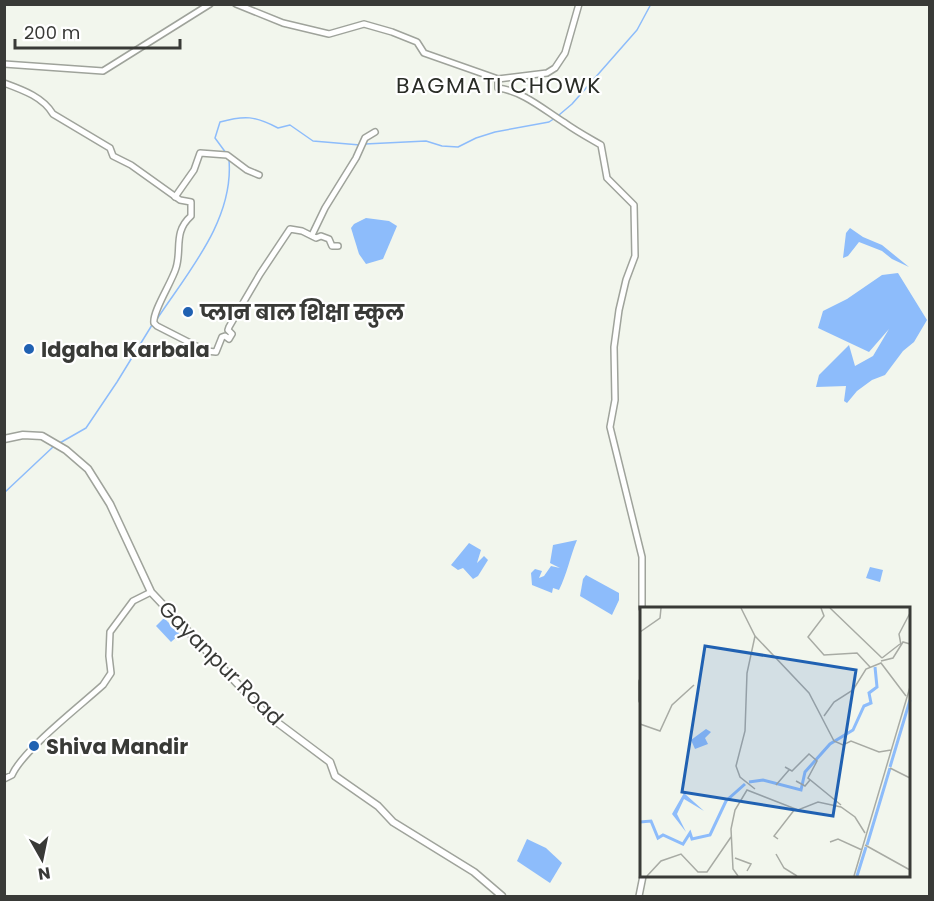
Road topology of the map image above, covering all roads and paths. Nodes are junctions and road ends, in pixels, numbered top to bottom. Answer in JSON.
{"nodes":[{"id":1,"x":210,"y":4,"type":"edge"},
{"id":2,"x":579,"y":4,"type":"edge"},
{"id":3,"x":238,"y":5,"type":"edge"},
{"id":4,"x":4,"y":64,"type":"edge"},
{"id":5,"x":498,"y":79,"type":"junction"},
{"id":6,"x":4,"y":83,"type":"edge"},
{"id":7,"x":375,"y":132,"type":"dead end"},
{"id":8,"x":259,"y":175,"type":"dead end"},
{"id":9,"x":175,"y":196,"type":"junction"},
{"id":10,"x":312,"y":235,"type":"junction"},
{"id":11,"x":338,"y":246,"type":"dead end"},
{"id":12,"x":4,"y":439,"type":"edge"},
{"id":13,"x":150,"y":592,"type":"junction"},
{"id":14,"x":642,"y":607,"type":"edge"},
{"id":15,"x":4,"y":779,"type":"edge"},
{"id":16,"x":643,"y":877,"type":"edge"},
{"id":17,"x":502,"y":897,"type":"edge"},
{"id":18,"x":639,"y":897,"type":"edge"}],
"edges":[{"from":1,"to":4,"type":"street"},
{"from":2,"to":5,"type":"street"},
{"from":3,"to":5,"type":"street"},
{"from":5,"to":14,"type":"street"},
{"from":6,"to":9,"type":"street"},
{"from":7,"to":10,"type":"street"},
{"from":8,"to":9,"type":"street"},
{"from":9,"to":10,"type":"street"},
{"from":10,"to":11,"type":"street"},
{"from":12,"to":13,"type":"street","name":"Gayanpur Road"},
{"from":13,"to":15,"type":"street"},
{"from":13,"to":17,"type":"street","name":"Gayanpur Road"},
{"from":16,"to":18,"type":"street"}]}
